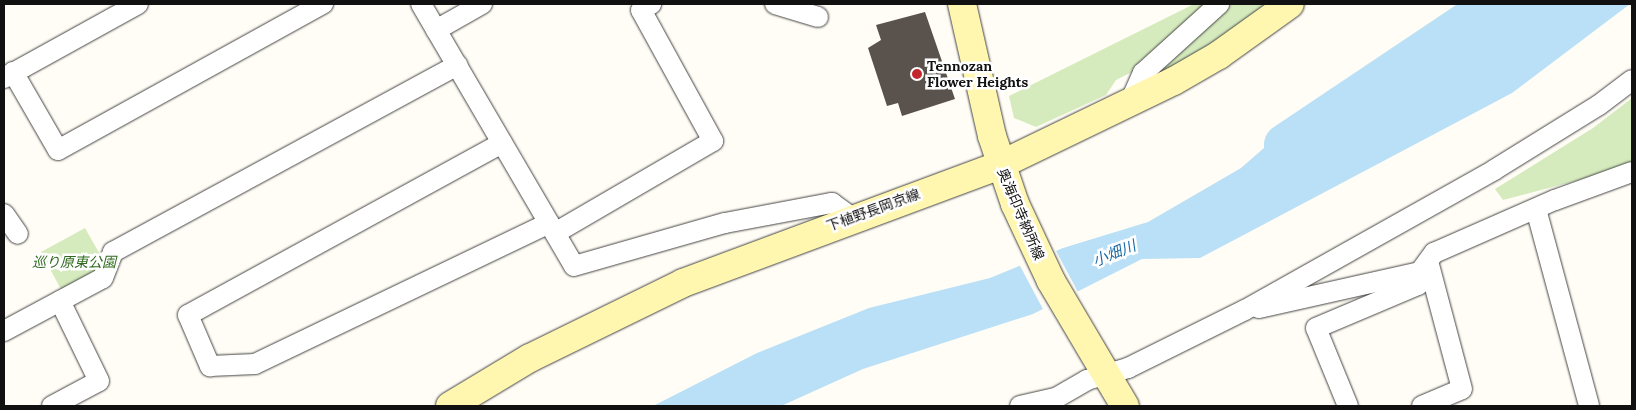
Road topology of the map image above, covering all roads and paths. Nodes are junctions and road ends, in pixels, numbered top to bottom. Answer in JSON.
{"nodes":[{"id":1,"x":138,"y":4,"type":"edge"},
{"id":2,"x":323,"y":4,"type":"edge"},
{"id":3,"x":421,"y":4,"type":"edge"},
{"id":4,"x":482,"y":4,"type":"edge"},
{"id":5,"x":651,"y":4,"type":"edge"},
{"id":6,"x":775,"y":4,"type":"edge"},
{"id":7,"x":962,"y":4,"type":"edge"},
{"id":8,"x":1219,"y":4,"type":"edge"},
{"id":9,"x":1290,"y":4,"type":"edge"},
{"id":10,"x":818,"y":16,"type":"dead end"},
{"id":11,"x":436,"y":30,"type":"junction"},
{"id":12,"x":457,"y":65,"type":"junction"},
{"id":13,"x":8,"y":75,"type":"edge"},
{"id":14,"x":1632,"y":80,"type":"edge"},
{"id":15,"x":1130,"y":102,"type":"junction"},
{"id":16,"x":502,"y":143,"type":"junction"},
{"id":17,"x":1000,"y":165,"type":"junction"},
{"id":18,"x":1632,"y":174,"type":"edge"},
{"id":19,"x":1536,"y":209,"type":"junction"},
{"id":20,"x":4,"y":214,"type":"edge"},
{"id":21,"x":853,"y":218,"type":"junction"},
{"id":22,"x":552,"y":228,"type":"junction"},
{"id":23,"x":18,"y":234,"type":"dead end"},
{"id":24,"x":1424,"y":266,"type":"junction"},
{"id":25,"x":60,"y":301,"type":"junction"},
{"id":26,"x":1244,"y":310,"type":"junction"},
{"id":27,"x":4,"y":331,"type":"edge"},
{"id":28,"x":1099,"y":364,"type":"junction"},
{"id":29,"x":1055,"y":402,"type":"edge"},
{"id":30,"x":1432,"y":404,"type":"edge"},
{"id":31,"x":52,"y":406,"type":"edge"},
{"id":32,"x":450,"y":406,"type":"edge"},
{"id":33,"x":1020,"y":406,"type":"edge"},
{"id":34,"x":1125,"y":406,"type":"edge"},
{"id":35,"x":1348,"y":406,"type":"edge"},
{"id":36,"x":1589,"y":406,"type":"edge"}],
"edges":[{"from":1,"to":13,"type":"street"},
{"from":2,"to":13,"type":"street"},
{"from":3,"to":11,"type":"street"},
{"from":4,"to":11,"type":"street"},
{"from":5,"to":22,"type":"street"},
{"from":6,"to":10,"type":"street"},
{"from":7,"to":17,"type":"main road","name":"奥海印寺納所線"},
{"from":8,"to":15,"type":"street"},
{"from":9,"to":15,"type":"main road","name":"下植野長岡京線"},
{"from":11,"to":12,"type":"street"},
{"from":12,"to":16,"type":"street"},
{"from":12,"to":25,"type":"street"},
{"from":14,"to":26,"type":"street"},
{"from":15,"to":17,"type":"main road","name":"下植野長岡京線"},
{"from":16,"to":22,"type":"street"},
{"from":16,"to":22,"type":"street"},
{"from":17,"to":21,"type":"main road","name":"下植野長岡京線"},
{"from":17,"to":28,"type":"main road","name":"奥海印寺納所線"},
{"from":18,"to":19,"type":"street"},
{"from":19,"to":24,"type":"street"},
{"from":19,"to":36,"type":"street"},
{"from":20,"to":23,"type":"street"},
{"from":21,"to":22,"type":"street"},
{"from":21,"to":32,"type":"main road","name":"下植野長岡京線"},
{"from":24,"to":26,"type":"street"},
{"from":24,"to":30,"type":"street"},
{"from":24,"to":35,"type":"street"},
{"from":25,"to":27,"type":"street"},
{"from":25,"to":31,"type":"street"},
{"from":26,"to":28,"type":"street"},
{"from":28,"to":29,"type":"street"},
{"from":28,"to":34,"type":"main road","name":"奥海印寺納所線"},
{"from":29,"to":33,"type":"street"}]}
